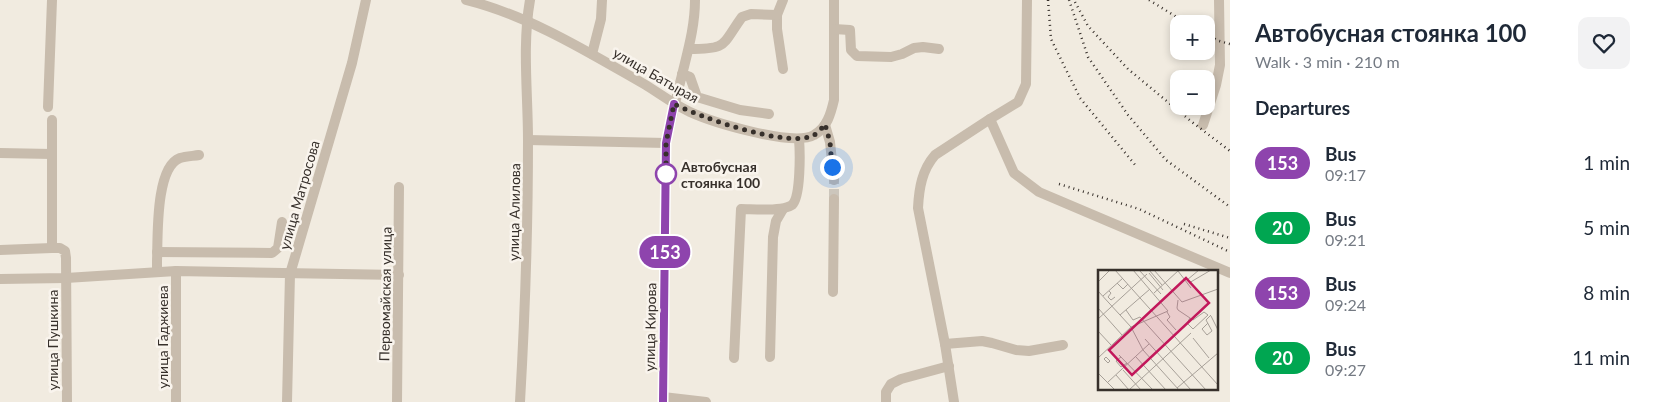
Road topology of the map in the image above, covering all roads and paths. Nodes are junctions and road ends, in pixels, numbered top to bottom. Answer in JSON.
{"nodes":[{"id":1,"x":52,"y":0,"type":"edge"},
{"id":2,"x":366,"y":0,"type":"edge"},
{"id":3,"x":466,"y":0,"type":"edge"},
{"id":4,"x":530,"y":0,"type":"edge"},
{"id":5,"x":602,"y":0,"type":"edge"},
{"id":6,"x":695,"y":0,"type":"edge"},
{"id":7,"x":783,"y":0,"type":"edge"},
{"id":8,"x":834,"y":0,"type":"edge"},
{"id":9,"x":1027,"y":0,"type":"edge"},
{"id":10,"x":1220,"y":0,"type":"edge"},
{"id":11,"x":777,"y":15,"type":"junction"},
{"id":12,"x":526,"y":21,"type":"junction"},
{"id":13,"x":1225,"y":24,"type":"edge"},
{"id":14,"x":834,"y":29,"type":"junction"},
{"id":15,"x":939,"y":49,"type":"dead end"},
{"id":16,"x":689,"y":50,"type":"junction"},
{"id":17,"x":592,"y":54,"type":"junction"},
{"id":18,"x":1225,"y":66,"type":"edge"},
{"id":19,"x":783,"y":69,"type":"dead end"},
{"id":20,"x":682,"y":74,"type":"junction"},
{"id":21,"x":674,"y":104,"type":"junction"},
{"id":22,"x":48,"y":107,"type":"dead end"},
{"id":23,"x":740,"y":110,"type":"junction"},
{"id":24,"x":769,"y":114,"type":"dead end"},
{"id":25,"x":990,"y":119,"type":"junction"},
{"id":26,"x":52,"y":120,"type":"dead end"},
{"id":27,"x":825,"y":124,"type":"junction"},
{"id":28,"x":1203,"y":125,"type":"dead end"},
{"id":29,"x":738,"y":128,"type":"junction"},
{"id":30,"x":799,"y":139,"type":"junction"},
{"id":31,"x":528,"y":140,"type":"junction"},
{"id":32,"x":666,"y":143,"type":"junction"},
{"id":33,"x":0,"y":153,"type":"edge"},
{"id":34,"x":52,"y":154,"type":"junction"},
{"id":35,"x":200,"y":156,"type":"dead end"},
{"id":36,"x":834,"y":180,"type":"tunnel mouth"},
{"id":37,"x":399,"y":187,"type":"dead end"},
{"id":38,"x":834,"y":199,"type":"tunnel mouth"},
{"id":39,"x":783,"y":208,"type":"junction"},
{"id":40,"x":282,"y":222,"type":"dead end"},
{"id":41,"x":52,"y":248,"type":"junction"},
{"id":42,"x":0,"y":250,"type":"edge"},
{"id":43,"x":157,"y":252,"type":"junction"},
{"id":44,"x":176,"y":271,"type":"junction"},
{"id":45,"x":158,"y":272,"type":"junction"},
{"id":46,"x":1230,"y":273,"type":"edge"},
{"id":47,"x":290,"y":274,"type":"junction"},
{"id":48,"x":398,"y":275,"type":"junction"},
{"id":49,"x":66,"y":278,"type":"junction"},
{"id":50,"x":0,"y":279,"type":"edge"},
{"id":51,"x":832,"y":292,"type":"dead end"},
{"id":52,"x":945,"y":344,"type":"junction"},
{"id":53,"x":1063,"y":345,"type":"dead end"},
{"id":54,"x":770,"y":357,"type":"dead end"},
{"id":55,"x":734,"y":358,"type":"dead end"},
{"id":56,"x":949,"y":366,"type":"junction"},
{"id":57,"x":663,"y":400,"type":"edge"},
{"id":58,"x":66,"y":402,"type":"edge"},
{"id":59,"x":176,"y":402,"type":"edge"},
{"id":60,"x":287,"y":402,"type":"edge"},
{"id":61,"x":397,"y":402,"type":"edge"},
{"id":62,"x":520,"y":402,"type":"edge"},
{"id":63,"x":706,"y":402,"type":"edge"},
{"id":64,"x":886,"y":402,"type":"edge"},
{"id":65,"x":954,"y":402,"type":"edge"}],
"edges":[{"from":1,"to":22,"type":"street"},
{"from":2,"to":47,"type":"street","name":"улица Матросова"},
{"from":3,"to":12,"type":"street","name":"улица Батырая"},
{"from":4,"to":12,"type":"street","name":"улица Алилова"},
{"from":5,"to":17,"type":"street"},
{"from":6,"to":16,"type":"street","name":"улица Кирова"},
{"from":7,"to":11,"type":"street"},
{"from":8,"to":14,"type":"street"},
{"from":9,"to":25,"type":"street"},
{"from":10,"to":13,"type":"street"},
{"from":11,"to":16,"type":"street"},
{"from":11,"to":19,"type":"street"},
{"from":12,"to":17,"type":"street","name":"улица Батырая"},
{"from":12,"to":31,"type":"street","name":"улица Алилова"},
{"from":13,"to":18,"type":"street"},
{"from":14,"to":15,"type":"street"},
{"from":14,"to":27,"type":"street"},
{"from":16,"to":20,"type":"street","name":"улица Кирова"},
{"from":17,"to":21,"type":"street","name":"улица Батырая"},
{"from":18,"to":28,"type":"street"},
{"from":20,"to":21,"type":"street","name":"улица Кирова"},
{"from":20,"to":23,"type":"street"},
{"from":21,"to":29,"type":"street","name":"улица Батырая"},
{"from":21,"to":32,"type":"street","name":"улица Кирова"},
{"from":23,"to":24,"type":"street"},
{"from":23,"to":29,"type":"street"},
{"from":25,"to":46,"type":"street"},
{"from":25,"to":52,"type":"street"},
{"from":26,"to":34,"type":"street"},
{"from":27,"to":30,"type":"street"},
{"from":27,"to":36,"type":"street"},
{"from":29,"to":30,"type":"street","name":"улица Батырая"},
{"from":30,"to":39,"type":"street"},
{"from":31,"to":32,"type":"street"},
{"from":31,"to":62,"type":"street","name":"улица Алилова"},
{"from":32,"to":57,"type":"street","name":"улица Кирова"},
{"from":33,"to":34,"type":"street"},
{"from":34,"to":41,"type":"street"},
{"from":35,"to":43,"type":"street"},
{"from":37,"to":48,"type":"street","name":"Первомайская улица"},
{"from":38,"to":51,"type":"street"},
{"from":39,"to":54,"type":"street"},
{"from":39,"to":55,"type":"street"},
{"from":40,"to":43,"type":"street"},
{"from":41,"to":42,"type":"street"},
{"from":41,"to":49,"type":"street","name":"улица Пушкина"},
{"from":43,"to":45,"type":"street"},
{"from":44,"to":45,"type":"street"},
{"from":44,"to":47,"type":"street"},
{"from":44,"to":59,"type":"street","name":"улица Гаджиева"},
{"from":45,"to":49,"type":"street"},
{"from":47,"to":48,"type":"street"},
{"from":47,"to":60,"type":"street","name":"улица Матросова"},
{"from":48,"to":61,"type":"street","name":"Первомайская улица"},
{"from":49,"to":50,"type":"street"},
{"from":49,"to":58,"type":"street","name":"улица Пушкина"},
{"from":52,"to":53,"type":"street"},
{"from":52,"to":56,"type":"street"},
{"from":56,"to":64,"type":"street"},
{"from":56,"to":65,"type":"street"},
{"from":57,"to":63,"type":"street"}]}
